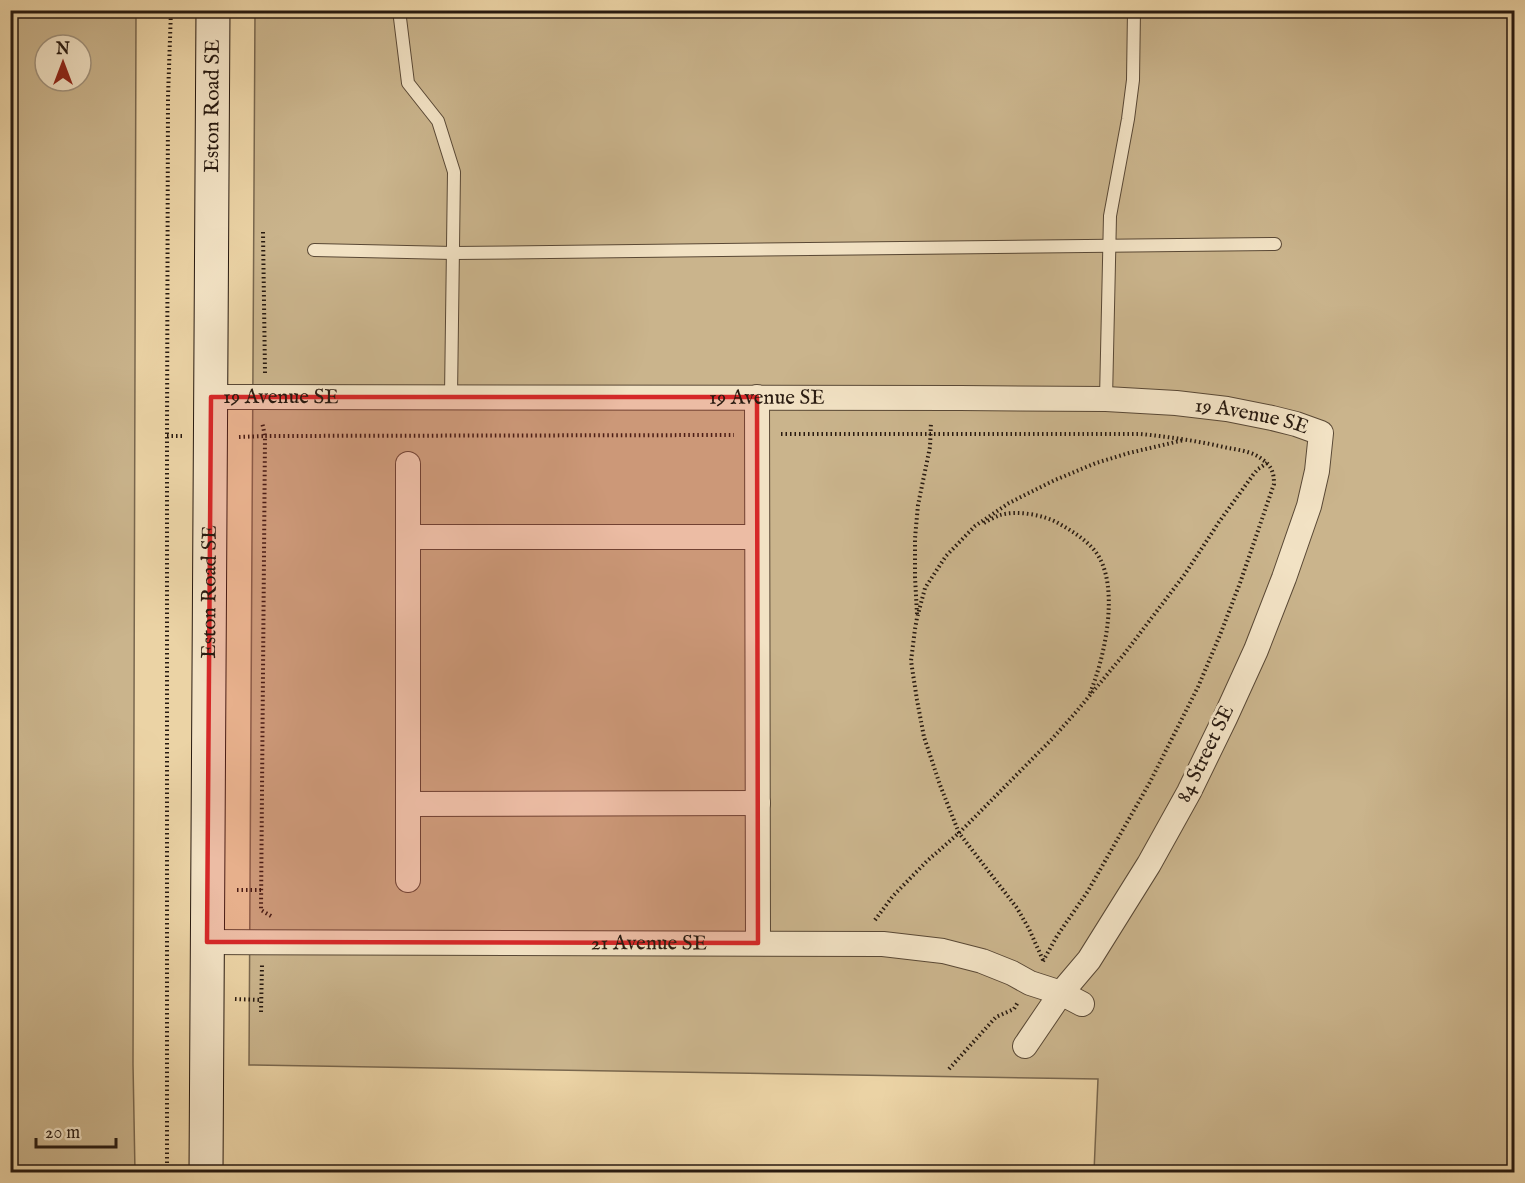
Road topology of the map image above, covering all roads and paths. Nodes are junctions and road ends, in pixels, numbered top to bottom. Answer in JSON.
{"nodes":[{"id":1,"x":171,"y":10,"type":"edge"},
{"id":2,"x":213,"y":10,"type":"edge"},
{"id":3,"x":399,"y":10,"type":"edge"},
{"id":4,"x":1134,"y":10,"type":"edge"},
{"id":5,"x":263,"y":232,"type":"dead end"},
{"id":6,"x":1275,"y":244,"type":"dead end"},
{"id":7,"x":1109,"y":246,"type":"junction"},
{"id":8,"x":314,"y":250,"type":"dead end"},
{"id":9,"x":453,"y":253,"type":"junction"},
{"id":10,"x":265,"y":371,"type":"dead end"},
{"id":11,"x":451,"y":396,"type":"junction"},
{"id":12,"x":211,"y":397,"type":"junction"},
{"id":13,"x":757,"y":397,"type":"junction"},
{"id":14,"x":1106,"y":399,"type":"junction"},
{"id":15,"x":932,"y":417,"type":"dead end"},
{"id":16,"x":1321,"y":433,"type":"joint"},
{"id":17,"x":167,"y":436,"type":"junction"},
{"id":18,"x":180,"y":436,"type":"dead end"},
{"id":19,"x":264,"y":436,"type":"dead end"},
{"id":20,"x":244,"y":437,"type":"dead end"},
{"id":21,"x":1187,"y":439,"type":"dead end"},
{"id":22,"x":1267,"y":463,"type":"dead end"},
{"id":23,"x":408,"y":464,"type":"dead end"},
{"id":24,"x":975,"y":526,"type":"junction"},
{"id":25,"x":408,"y":537,"type":"junction"},
{"id":26,"x":757,"y":537,"type":"junction"},
{"id":27,"x":917,"y":618,"type":"junction"},
{"id":28,"x":1089,"y":696,"type":"junction"},
{"id":29,"x":758,"y":803,"type":"junction"},
{"id":30,"x":408,"y":804,"type":"junction"},
{"id":31,"x":959,"y":833,"type":"junction"},
{"id":32,"x":408,"y":880,"type":"dead end"},
{"id":33,"x":167,"y":890,"type":"junction"},
{"id":34,"x":174,"y":890,"type":"dead end"},
{"id":35,"x":244,"y":890,"type":"dead end"},
{"id":36,"x":261,"y":890,"type":"dead end"},
{"id":37,"x":875,"y":921,"type":"dead end"},
{"id":38,"x":207,"y":942,"type":"junction"},
{"id":39,"x":758,"y":943,"type":"junction"},
{"id":40,"x":1044,"y":961,"type":"dead end"},
{"id":41,"x":262,"y":974,"type":"dead end"},
{"id":42,"x":1072,"y":998,"type":"junction"},
{"id":43,"x":243,"y":999,"type":"dead end"},
{"id":44,"x":167,"y":1000,"type":"junction"},
{"id":45,"x":173,"y":1000,"type":"dead end"},
{"id":46,"x":261,"y":1000,"type":"junction"},
{"id":47,"x":1014,"y":1008,"type":"dead end"},
{"id":48,"x":261,"y":1012,"type":"dead end"},
{"id":49,"x":1025,"y":1046,"type":"dead end"},
{"id":50,"x":949,"y":1069,"type":"dead end"},
{"id":51,"x":167,"y":1173,"type":"edge"},
{"id":52,"x":206,"y":1173,"type":"edge"}],
"edges":[{"from":1,"to":17,"type":"path"},
{"from":2,"to":12,"type":"street","name":"Eston Road SE"},
{"from":3,"to":9,"type":"lane"},
{"from":4,"to":7,"type":"lane"},
{"from":5,"to":10,"type":"path"},
{"from":6,"to":7,"type":"lane"},
{"from":7,"to":9,"type":"lane"},
{"from":7,"to":14,"type":"lane"},
{"from":8,"to":9,"type":"lane"},
{"from":9,"to":11,"type":"lane"},
{"from":11,"to":12,"type":"street","name":"19 Avenue SE"},
{"from":11,"to":13,"type":"street","name":"19 Avenue SE"},
{"from":12,"to":38,"type":"street","name":"Eston Road SE"},
{"from":13,"to":14,"type":"street","name":"19 Avenue SE"},
{"from":13,"to":26,"type":"street"},
{"from":14,"to":16,"type":"street","name":"19 Avenue SE"},
{"from":15,"to":27,"type":"path"},
{"from":16,"to":42,"type":"street","name":"84 Street SE"},
{"from":17,"to":18,"type":"path"},
{"from":17,"to":33,"type":"path"},
{"from":19,"to":20,"type":"path"},
{"from":21,"to":24,"type":"path"},
{"from":22,"to":28,"type":"path"},
{"from":23,"to":25,"type":"street"},
{"from":24,"to":27,"type":"path"},
{"from":24,"to":28,"type":"path"},
{"from":25,"to":26,"type":"street"},
{"from":25,"to":30,"type":"street"},
{"from":26,"to":29,"type":"street"},
{"from":27,"to":31,"type":"path"},
{"from":28,"to":31,"type":"path"},
{"from":29,"to":30,"type":"street"},
{"from":29,"to":39,"type":"street"},
{"from":30,"to":32,"type":"street"},
{"from":31,"to":37,"type":"path"},
{"from":31,"to":40,"type":"path"},
{"from":33,"to":34,"type":"path"},
{"from":33,"to":44,"type":"path"},
{"from":35,"to":36,"type":"path"},
{"from":38,"to":39,"type":"street","name":"21 Avenue SE"},
{"from":38,"to":52,"type":"street","name":"Eston Road SE"},
{"from":39,"to":42,"type":"street","name":"21 Avenue SE"},
{"from":41,"to":46,"type":"path"},
{"from":42,"to":49,"type":"street","name":"84 Street SE"},
{"from":43,"to":46,"type":"path"},
{"from":44,"to":45,"type":"path"},
{"from":44,"to":51,"type":"path"},
{"from":46,"to":48,"type":"path"},
{"from":47,"to":50,"type":"path"}]}
